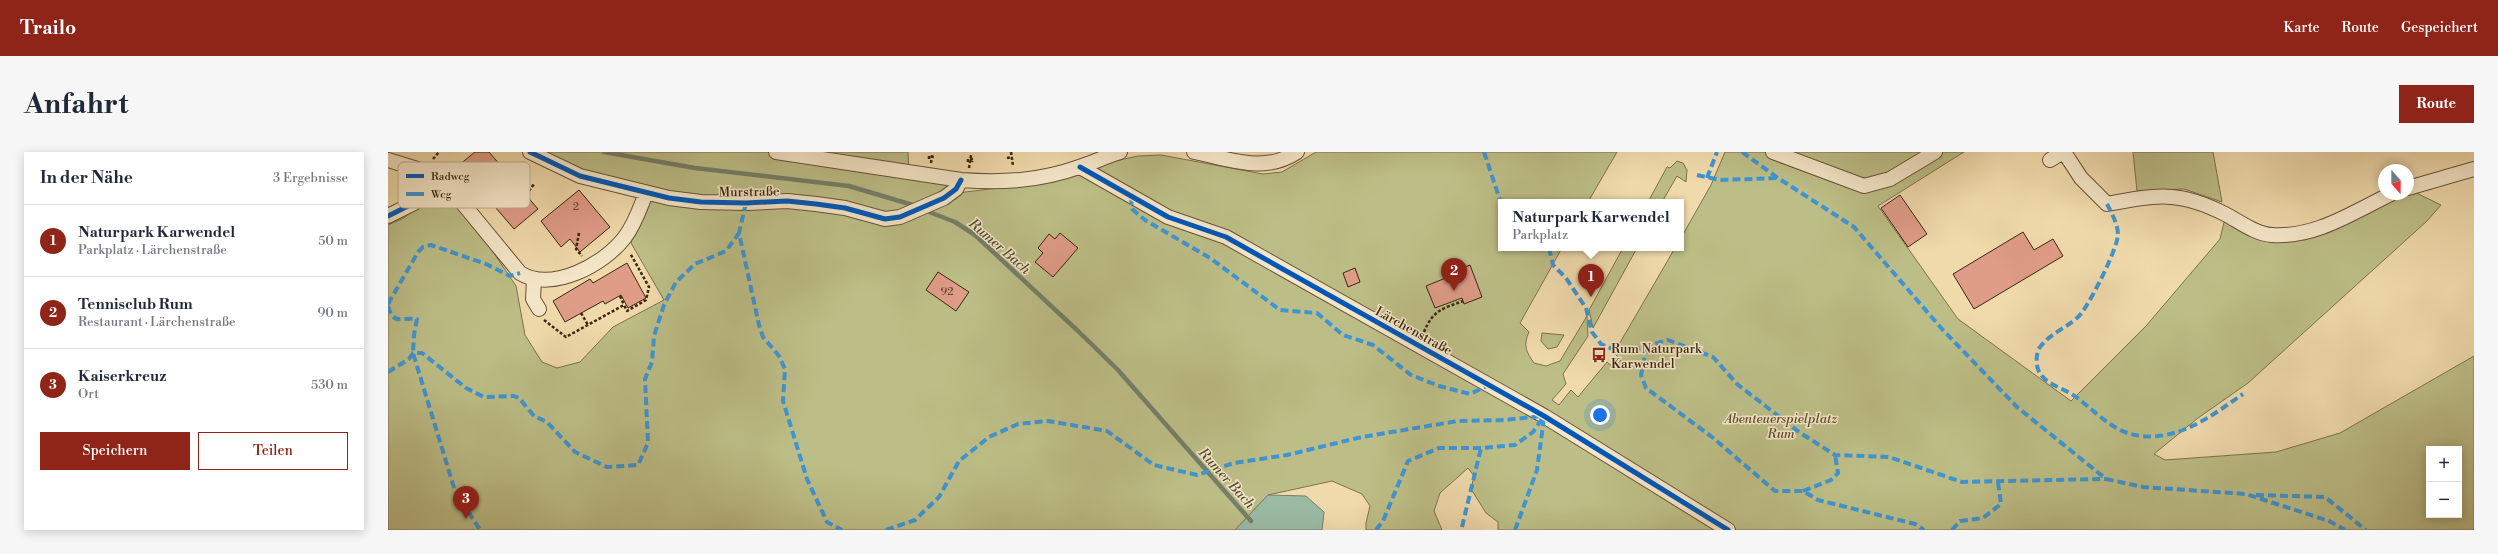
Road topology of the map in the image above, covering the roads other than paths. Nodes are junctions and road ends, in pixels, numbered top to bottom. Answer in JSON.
{"nodes":[{"id":1,"x":530,"y":152,"type":"edge"},
{"id":2,"x":776,"y":152,"type":"edge"},
{"id":3,"x":1120,"y":152,"type":"edge"},
{"id":4,"x":1194,"y":152,"type":"edge"},
{"id":5,"x":1297,"y":152,"type":"edge"},
{"id":6,"x":1772,"y":152,"type":"edge"},
{"id":7,"x":1935,"y":152,"type":"edge"},
{"id":8,"x":2064,"y":152,"type":"edge"},
{"id":9,"x":388,"y":160,"type":"edge"},
{"id":10,"x":2050,"y":160,"type":"dead end"},
{"id":11,"x":398,"y":163,"type":"edge"},
{"id":12,"x":1080,"y":167,"type":"junction"},
{"id":13,"x":2474,"y":169,"type":"edge"},
{"id":14,"x":961,"y":180,"type":"junction"},
{"id":15,"x":2414,"y":186,"type":"edge"},
{"id":16,"x":646,"y":193,"type":"junction"},
{"id":17,"x":2379,"y":200,"type":"edge"},
{"id":18,"x":404,"y":208,"type":"edge"},
{"id":19,"x":468,"y":208,"type":"edge"},
{"id":20,"x":388,"y":216,"type":"edge"},
{"id":21,"x":534,"y":280,"type":"junction"},
{"id":22,"x":539,"y":313,"type":"road end"},
{"id":23,"x":1728,"y":530,"type":"edge"}],
"edges":[{"from":1,"to":16,"type":"street","name":"Murstraße"},
{"from":2,"to":14,"type":"street"},
{"from":3,"to":12,"type":"street"},
{"from":4,"to":5,"type":"street"},
{"from":6,"to":7,"type":"street"},
{"from":8,"to":10,"type":"street"},
{"from":8,"to":17,"type":"street"},
{"from":9,"to":11,"type":"street"},
{"from":12,"to":14,"type":"street"},
{"from":12,"to":23,"type":"street","name":"Lärchenstraße"},
{"from":13,"to":15,"type":"street"},
{"from":14,"to":16,"type":"street","name":"Murstraße"},
{"from":16,"to":21,"type":"street"},
{"from":18,"to":20,"type":"street"},
{"from":19,"to":21,"type":"street"},
{"from":21,"to":22,"type":"street"}]}
